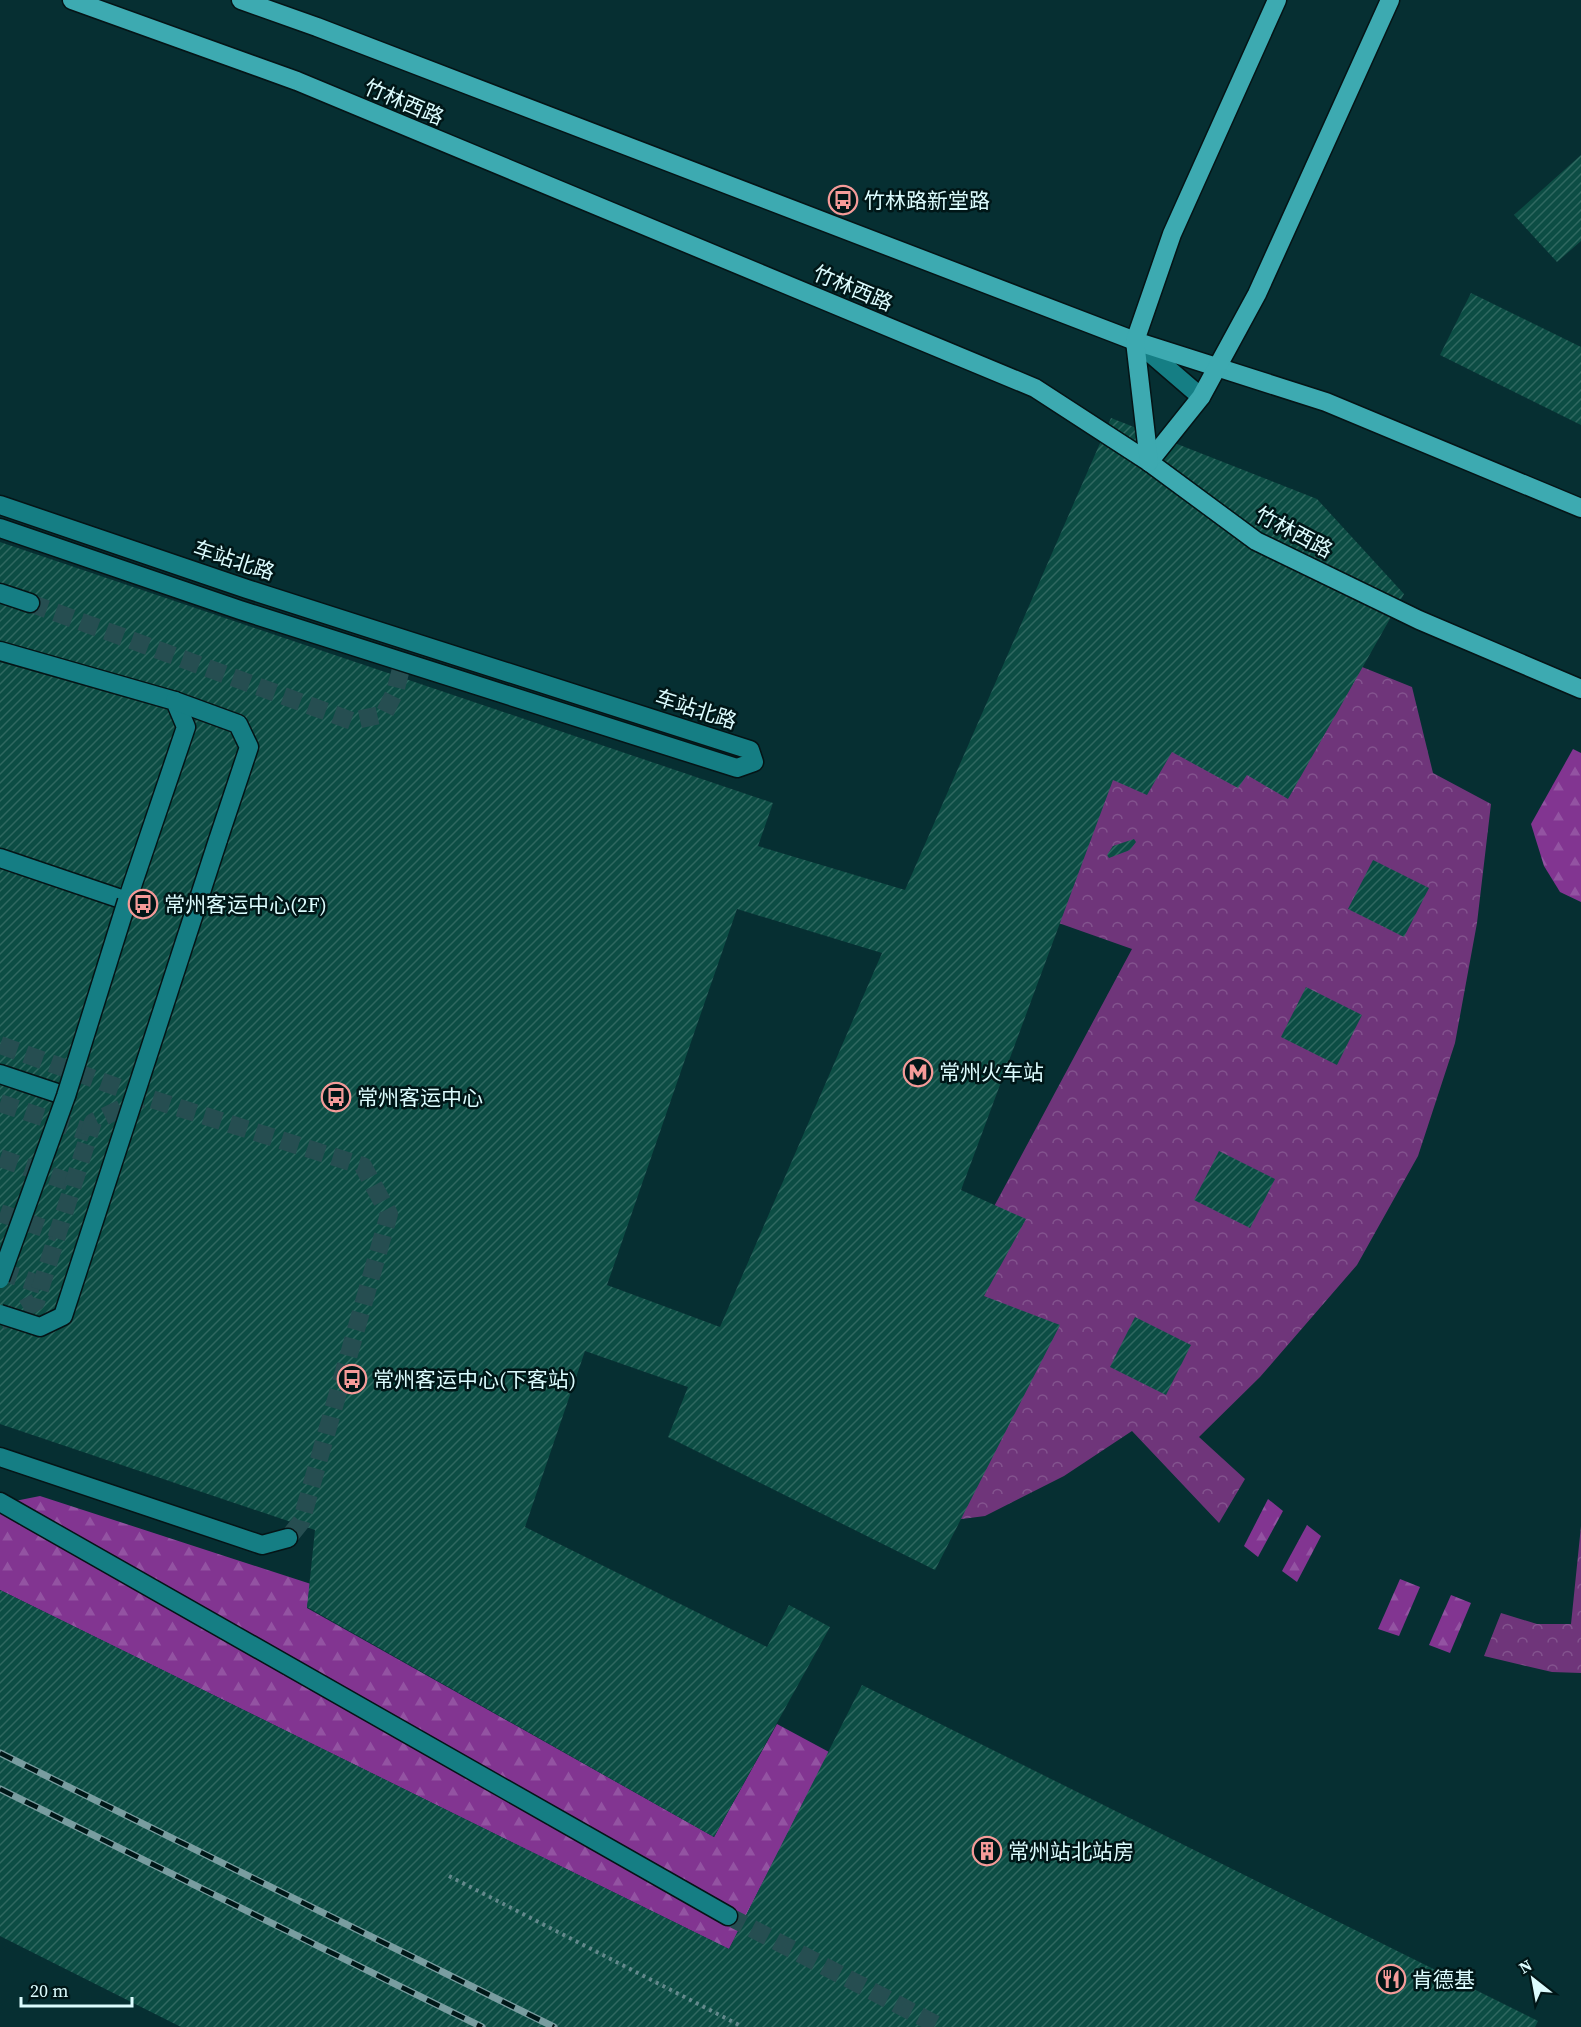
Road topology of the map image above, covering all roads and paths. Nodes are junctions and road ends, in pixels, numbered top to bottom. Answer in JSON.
{"nodes":[{"id":1,"x":72,"y":0,"type":"edge"},
{"id":2,"x":241,"y":0,"type":"edge"},
{"id":3,"x":1277,"y":0,"type":"edge"},
{"id":4,"x":1390,"y":0,"type":"edge"},
{"id":5,"x":1136,"y":341,"type":"junction"},
{"id":6,"x":1218,"y":366,"type":"junction"},
{"id":7,"x":1201,"y":397,"type":"junction"},
{"id":8,"x":1149,"y":462,"type":"junction"},
{"id":9,"x":0,"y":505,"type":"edge"},
{"id":10,"x":1581,"y":508,"type":"edge"},
{"id":11,"x":0,"y":528,"type":"edge"},
{"id":12,"x":0,"y":594,"type":"edge"},
{"id":13,"x":30,"y":603,"type":"tunnel mouth"},
{"id":14,"x":409,"y":641,"type":"junction"},
{"id":15,"x":0,"y":651,"type":"edge"},
{"id":16,"x":403,"y":661,"type":"junction"},
{"id":17,"x":1581,"y":689,"type":"edge"},
{"id":18,"x":175,"y":700,"type":"junction"},
{"id":19,"x":0,"y":858,"type":"edge"},
{"id":20,"x":127,"y":901,"type":"junction"},
{"id":21,"x":0,"y":1074,"type":"edge"},
{"id":22,"x":66,"y":1096,"type":"junction"},
{"id":23,"x":0,"y":1279,"type":"edge"},
{"id":24,"x":0,"y":1314,"type":"edge"},
{"id":25,"x":0,"y":1457,"type":"edge"},
{"id":26,"x":0,"y":1502,"type":"edge"},
{"id":27,"x":288,"y":1538,"type":"dead end"},
{"id":28,"x":449,"y":1876,"type":"dead end"},
{"id":29,"x":728,"y":1917,"type":"tunnel mouth"},
{"id":30,"x":741,"y":2026,"type":"edge"}],
"edges":[{"from":1,"to":8,"type":"main road","name":"竹林西路"},
{"from":2,"to":5,"type":"main road","name":"竹林西路"},
{"from":3,"to":5,"type":"main road"},
{"from":4,"to":6,"type":"main road"},
{"from":5,"to":6,"type":"main road","name":"竹林西路"},
{"from":5,"to":7,"type":"street"},
{"from":5,"to":8,"type":"main road"},
{"from":6,"to":7,"type":"main road"},
{"from":6,"to":10,"type":"main road","name":"竹林西路"},
{"from":7,"to":8,"type":"main road"},
{"from":8,"to":17,"type":"main road","name":"竹林西路"},
{"from":9,"to":14,"type":"street","name":"车站北路"},
{"from":11,"to":16,"type":"street","name":"车站北路"},
{"from":12,"to":13,"type":"street"},
{"from":14,"to":16,"type":"street"},
{"from":14,"to":16,"type":"street","name":"车站北路"},
{"from":15,"to":18,"type":"street"},
{"from":18,"to":20,"type":"street"},
{"from":18,"to":24,"type":"street","bridge":true},
{"from":19,"to":20,"type":"street"},
{"from":20,"to":22,"type":"street","bridge":true},
{"from":21,"to":22,"type":"street"},
{"from":22,"to":23,"type":"street","bridge":true},
{"from":25,"to":27,"type":"street"},
{"from":26,"to":29,"type":"street"},
{"from":28,"to":30,"type":"path"}]}
